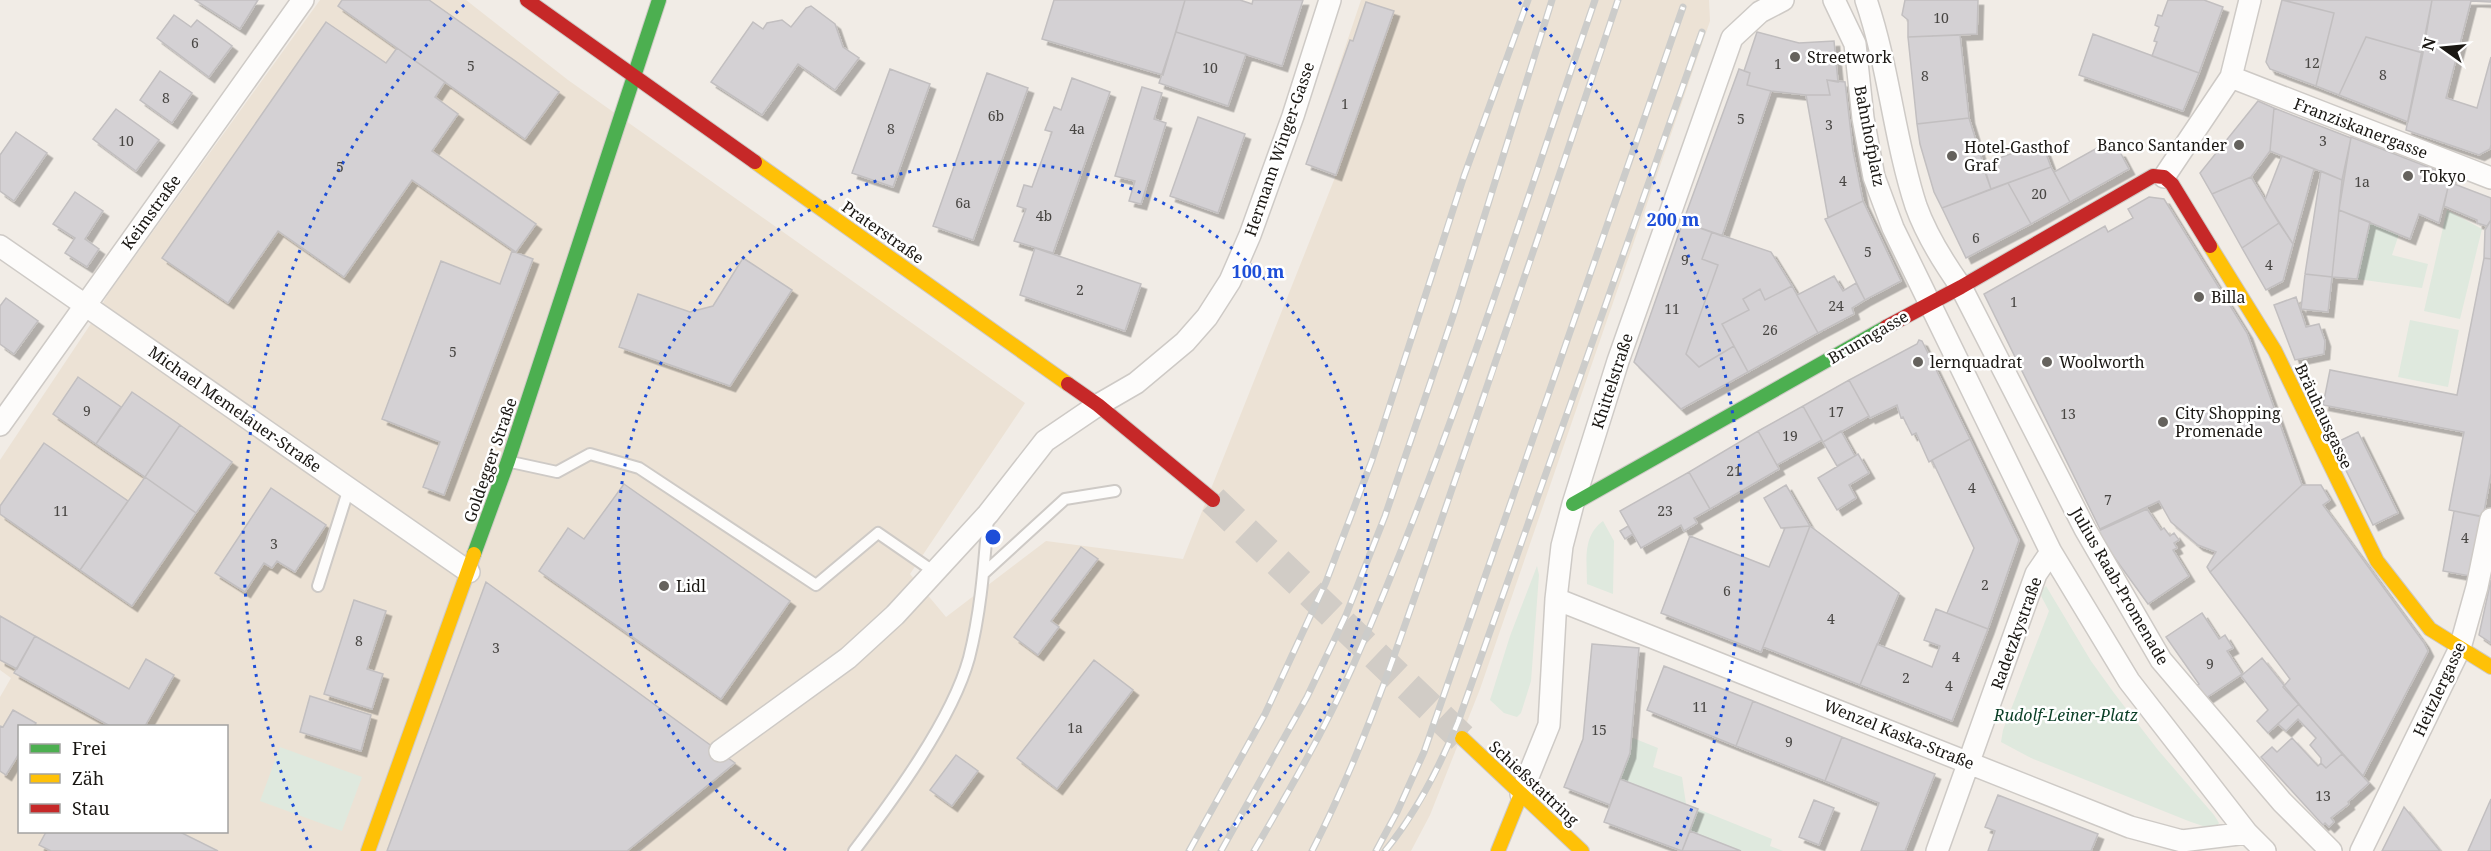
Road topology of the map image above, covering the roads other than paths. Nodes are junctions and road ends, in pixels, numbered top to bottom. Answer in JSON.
{"nodes":[{"id":1,"x":303,"y":0,"type":"edge"},
{"id":2,"x":527,"y":0,"type":"edge"},
{"id":3,"x":659,"y":0,"type":"edge"},
{"id":4,"x":1330,"y":0,"type":"edge"},
{"id":5,"x":1783,"y":0,"type":"edge"},
{"id":6,"x":1834,"y":0,"type":"edge"},
{"id":7,"x":1866,"y":0,"type":"edge"},
{"id":8,"x":2250,"y":0,"type":"edge"},
{"id":9,"x":633,"y":76,"type":"junction"},
{"id":10,"x":2231,"y":77,"type":"junction"},
{"id":11,"x":2491,"y":178,"type":"edge"},
{"id":12,"x":2168,"y":180,"type":"junction"},
{"id":13,"x":0,"y":246,"type":"edge"},
{"id":14,"x":1961,"y":287,"type":"junction"},
{"id":15,"x":1928,"y":303,"type":"junction"},
{"id":16,"x":85,"y":304,"type":"junction"},
{"id":17,"x":1098,"y":405,"type":"junction"},
{"id":18,"x":0,"y":425,"type":"edge"},
{"id":19,"x":508,"y":461,"type":"junction"},
{"id":20,"x":348,"y":488,"type":"junction"},
{"id":21,"x":1115,"y":491,"type":"dead end"},
{"id":22,"x":1213,"y":500,"type":"tunnel mouth"},
{"id":23,"x":1572,"y":504,"type":"junction"},
{"id":24,"x":988,"y":514,"type":"junction"},
{"id":25,"x":2491,"y":519,"type":"edge"},
{"id":26,"x":2051,"y":552,"type":"junction"},
{"id":27,"x":469,"y":572,"type":"junction"},
{"id":28,"x":936,"y":573,"type":"junction"},
{"id":29,"x":984,"y":573,"type":"junction"},
{"id":30,"x":318,"y":586,"type":"dead end"},
{"id":31,"x":1556,"y":599,"type":"junction"},
{"id":32,"x":2460,"y":648,"type":"junction"},
{"id":33,"x":2491,"y":667,"type":"edge"},
{"id":34,"x":1462,"y":738,"type":"tunnel mouth"},
{"id":35,"x":720,"y":751,"type":"dead end"},
{"id":36,"x":1970,"y":762,"type":"junction"},
{"id":37,"x":1521,"y":794,"type":"junction"},
{"id":38,"x":2247,"y":833,"type":"junction"},
{"id":39,"x":368,"y":851,"type":"edge"},
{"id":40,"x":854,"y":851,"type":"edge"},
{"id":41,"x":1498,"y":851,"type":"edge"},
{"id":42,"x":1582,"y":851,"type":"edge"},
{"id":43,"x":1937,"y":851,"type":"edge"},
{"id":44,"x":2265,"y":851,"type":"edge"},
{"id":45,"x":2331,"y":851,"type":"edge"},
{"id":46,"x":2361,"y":851,"type":"edge"}],
"edges":[{"from":1,"to":16,"type":"street","name":"Keimstraße"},
{"from":2,"to":9,"type":"main road","name":"Praterstraße"},
{"from":3,"to":9,"type":"main road","name":"Goldegger Straße"},
{"from":4,"to":17,"type":"street","name":"Hermann Winger-Gasse"},
{"from":5,"to":23,"type":"street","name":"Khittelstraße"},
{"from":6,"to":15,"type":"street","name":"Bahnhofplatz"},
{"from":7,"to":14,"type":"street","name":"Bahnhofplatz"},
{"from":8,"to":10,"type":"street"},
{"from":9,"to":17,"type":"main road","name":"Praterstraße"},
{"from":9,"to":19,"type":"main road","name":"Goldegger Straße"},
{"from":10,"to":11,"type":"street","name":"Franziskanergasse"},
{"from":10,"to":12,"type":"street"},
{"from":12,"to":14,"type":"main road","name":"Brunngasse"},
{"from":12,"to":32,"type":"main road","name":"Bräuhausgasse"},
{"from":13,"to":16,"type":"street","name":"Michael Memelauer-Straße"},
{"from":14,"to":15,"type":"main road","name":"Brunngasse"},
{"from":14,"to":45,"type":"street","name":"Julius Raab-Promenade"},
{"from":15,"to":23,"type":"main road","name":"Brunngasse"},
{"from":15,"to":26,"type":"street"},
{"from":16,"to":18,"type":"street","name":"Keimstraße"},
{"from":16,"to":20,"type":"street","name":"Michael Memelauer-Straße"},
{"from":17,"to":22,"type":"main road","name":"Praterstraße"},
{"from":17,"to":24,"type":"street","name":"Hermann Winger-Gasse"},
{"from":19,"to":27,"type":"main road","name":"Goldegger Straße"},
{"from":19,"to":28,"type":"lane"},
{"from":20,"to":27,"type":"street","name":"Michael Memelauer-Straße"},
{"from":20,"to":30,"type":"lane"},
{"from":21,"to":29,"type":"lane"},
{"from":23,"to":31,"type":"street","name":"Khittelstraße"},
{"from":24,"to":28,"type":"street","name":"Hermann Winger-Gasse"},
{"from":24,"to":29,"type":"lane"},
{"from":25,"to":32,"type":"street","name":"Heitzlergasse"},
{"from":26,"to":36,"type":"street","name":"Radetzkystraße"},
{"from":26,"to":38,"type":"street"},
{"from":27,"to":39,"type":"main road","name":"Goldegger Straße"},
{"from":28,"to":35,"type":"street","name":"Hermann Winger-Gasse"},
{"from":29,"to":40,"type":"lane"},
{"from":31,"to":36,"type":"street","name":"Wenzel Kaska-Straße"},
{"from":31,"to":37,"type":"street","name":"Khittelstraße"},
{"from":32,"to":33,"type":"main road","name":"Bräuhausgasse"},
{"from":32,"to":46,"type":"street","name":"Heitzlergasse"},
{"from":34,"to":37,"type":"main road","name":"Schießstattring"},
{"from":36,"to":38,"type":"street","name":"Wenzel Kaska-Straße"},
{"from":36,"to":43,"type":"street","name":"Radetzkystraße"},
{"from":37,"to":41,"type":"main road"},
{"from":37,"to":42,"type":"main road","name":"Schießstattring"},
{"from":38,"to":44,"type":"street"}]}
